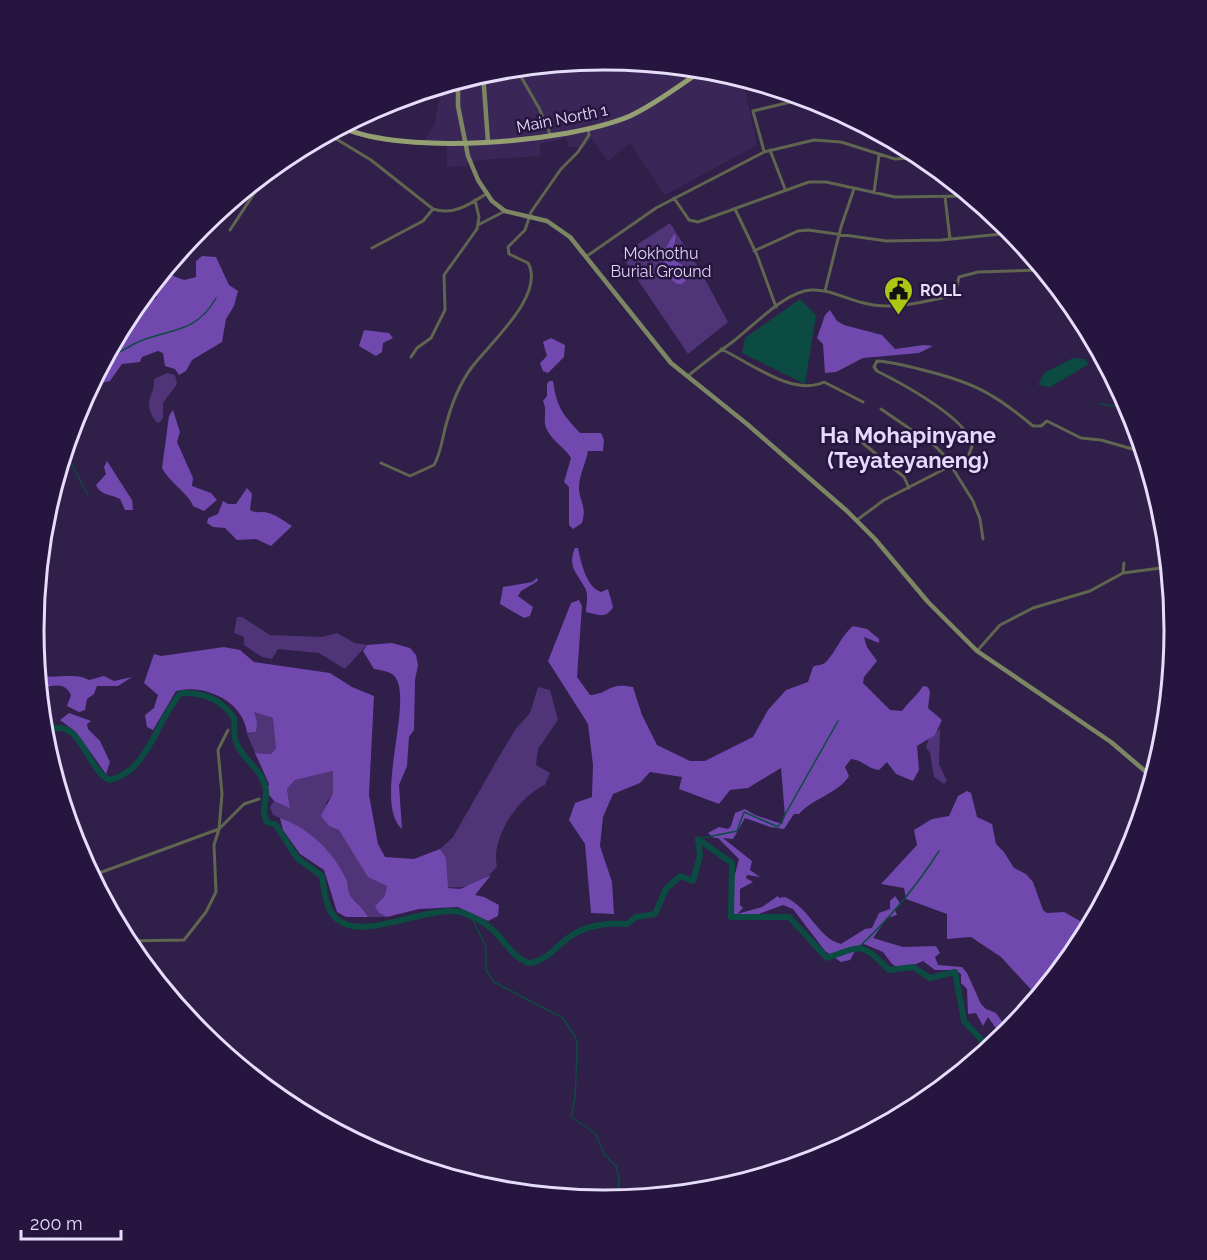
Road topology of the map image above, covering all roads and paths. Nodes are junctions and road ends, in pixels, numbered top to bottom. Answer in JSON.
{"nodes":[{"id":1,"x":521,"y":77,"type":"edge"},
{"id":2,"x":691,"y":77,"type":"edge"},
{"id":3,"x":484,"y":83,"type":"edge"},
{"id":4,"x":458,"y":89,"type":"edge"},
{"id":5,"x":791,"y":103,"type":"edge"},
{"id":6,"x":588,"y":129,"type":"junction"},
{"id":7,"x":352,"y":130,"type":"edge"},
{"id":8,"x":551,"y":137,"type":"junction"},
{"id":9,"x":338,"y":138,"type":"edge"},
{"id":10,"x":466,"y":142,"type":"junction"},
{"id":11,"x":488,"y":142,"type":"junction"},
{"id":12,"x":770,"y":150,"type":"junction"},
{"id":13,"x":764,"y":152,"type":"junction"},
{"id":14,"x":879,"y":155,"type":"junction"},
{"id":15,"x":906,"y":158,"type":"edge"},
{"id":16,"x":785,"y":189,"type":"junction"},
{"id":17,"x":854,"y":189,"type":"junction"},
{"id":18,"x":255,"y":193,"type":"edge"},
{"id":19,"x":874,"y":193,"type":"junction"},
{"id":20,"x":486,"y":194,"type":"junction"},
{"id":21,"x":957,"y":196,"type":"edge"},
{"id":22,"x":945,"y":197,"type":"junction"},
{"id":23,"x":674,"y":198,"type":"junction"},
{"id":24,"x":475,"y":200,"type":"junction"},
{"id":25,"x":433,"y":209,"type":"junction"},
{"id":26,"x":735,"y":209,"type":"junction"},
{"id":27,"x":505,"y":211,"type":"junction"},
{"id":28,"x":530,"y":216,"type":"junction"},
{"id":29,"x":478,"y":225,"type":"junction"},
{"id":30,"x":230,"y":230,"type":"dead end"},
{"id":31,"x":999,"y":234,"type":"edge"},
{"id":32,"x":840,"y":235,"type":"junction"},
{"id":33,"x":950,"y":239,"type":"junction"},
{"id":34,"x":372,"y":248,"type":"dead end"},
{"id":35,"x":754,"y":251,"type":"junction"},
{"id":36,"x":587,"y":256,"type":"junction"},
{"id":37,"x":1033,"y":270,"type":"edge"},
{"id":38,"x":825,"y":291,"type":"junction"},
{"id":39,"x":776,"y":307,"type":"junction"},
{"id":40,"x":721,"y":349,"type":"junction"},
{"id":41,"x":411,"y":357,"type":"dead end"},
{"id":42,"x":686,"y":378,"type":"junction"},
{"id":43,"x":863,"y":402,"type":"dead end"},
{"id":44,"x":881,"y":409,"type":"dead end"},
{"id":45,"x":858,"y":439,"type":"dead end"},
{"id":46,"x":1134,"y":449,"type":"edge"},
{"id":47,"x":381,"y":463,"type":"dead end"},
{"id":48,"x":953,"y":466,"type":"junction"},
{"id":49,"x":909,"y":488,"type":"junction"},
{"id":50,"x":857,"y":520,"type":"junction"},
{"id":51,"x":983,"y":539,"type":"dead end"},
{"id":52,"x":1124,"y":563,"type":"dead end"},
{"id":53,"x":1160,"y":568,"type":"edge"},
{"id":54,"x":1123,"y":573,"type":"junction"},
{"id":55,"x":977,"y":651,"type":"junction"},
{"id":56,"x":228,"y":730,"type":"dead end"},
{"id":57,"x":1145,"y":771,"type":"edge"},
{"id":58,"x":259,"y":799,"type":"dead end"},
{"id":59,"x":219,"y":829,"type":"junction"},
{"id":60,"x":99,"y":873,"type":"edge"},
{"id":61,"x":138,"y":941,"type":"edge"}],
"edges":[{"from":1,"to":8,"type":"street"},
{"from":2,"to":6,"type":"main road","name":"Main North 1"},
{"from":3,"to":11,"type":"main road"},
{"from":4,"to":10,"type":"main road"},
{"from":5,"to":13,"type":"street"},
{"from":6,"to":8,"type":"main road","name":"Main North 1"},
{"from":6,"to":28,"type":"street"},
{"from":7,"to":10,"type":"main road","name":"Main North 1"},
{"from":8,"to":11,"type":"main road","name":"Main North 1"},
{"from":9,"to":25,"type":"street"},
{"from":10,"to":11,"type":"main road","name":"Main North 1"},
{"from":10,"to":20,"type":"main road"},
{"from":12,"to":13,"type":"street"},
{"from":12,"to":14,"type":"street"},
{"from":12,"to":16,"type":"street"},
{"from":13,"to":23,"type":"street"},
{"from":14,"to":15,"type":"street"},
{"from":14,"to":19,"type":"street"},
{"from":16,"to":17,"type":"street"},
{"from":16,"to":26,"type":"street"},
{"from":17,"to":19,"type":"street"},
{"from":17,"to":32,"type":"street"},
{"from":18,"to":30,"type":"street"},
{"from":19,"to":22,"type":"street"},
{"from":20,"to":24,"type":"street"},
{"from":20,"to":27,"type":"main road"},
{"from":21,"to":22,"type":"street"},
{"from":22,"to":33,"type":"street"},
{"from":23,"to":26,"type":"street"},
{"from":23,"to":36,"type":"street"},
{"from":24,"to":25,"type":"street"},
{"from":24,"to":29,"type":"street"},
{"from":25,"to":34,"type":"street"},
{"from":26,"to":35,"type":"street"},
{"from":27,"to":28,"type":"main road"},
{"from":27,"to":29,"type":"street"},
{"from":28,"to":36,"type":"main road"},
{"from":28,"to":47,"type":"street"},
{"from":29,"to":41,"type":"street"},
{"from":31,"to":33,"type":"street"},
{"from":32,"to":33,"type":"street"},
{"from":32,"to":35,"type":"street"},
{"from":32,"to":38,"type":"street"},
{"from":35,"to":39,"type":"street"},
{"from":36,"to":42,"type":"main road"},
{"from":37,"to":38,"type":"street"},
{"from":38,"to":39,"type":"street"},
{"from":39,"to":40,"type":"street"},
{"from":40,"to":42,"type":"street"},
{"from":40,"to":43,"type":"street"},
{"from":42,"to":50,"type":"main road"},
{"from":44,"to":48,"type":"street"},
{"from":45,"to":49,"type":"street"},
{"from":46,"to":48,"type":"street"},
{"from":48,"to":49,"type":"street"},
{"from":48,"to":51,"type":"street"},
{"from":49,"to":50,"type":"street"},
{"from":50,"to":55,"type":"main road"},
{"from":52,"to":54,"type":"street"},
{"from":53,"to":54,"type":"street"},
{"from":54,"to":55,"type":"street"},
{"from":55,"to":57,"type":"main road"},
{"from":56,"to":59,"type":"street"},
{"from":58,"to":59,"type":"street"},
{"from":59,"to":60,"type":"street"},
{"from":59,"to":61,"type":"street"}]}
